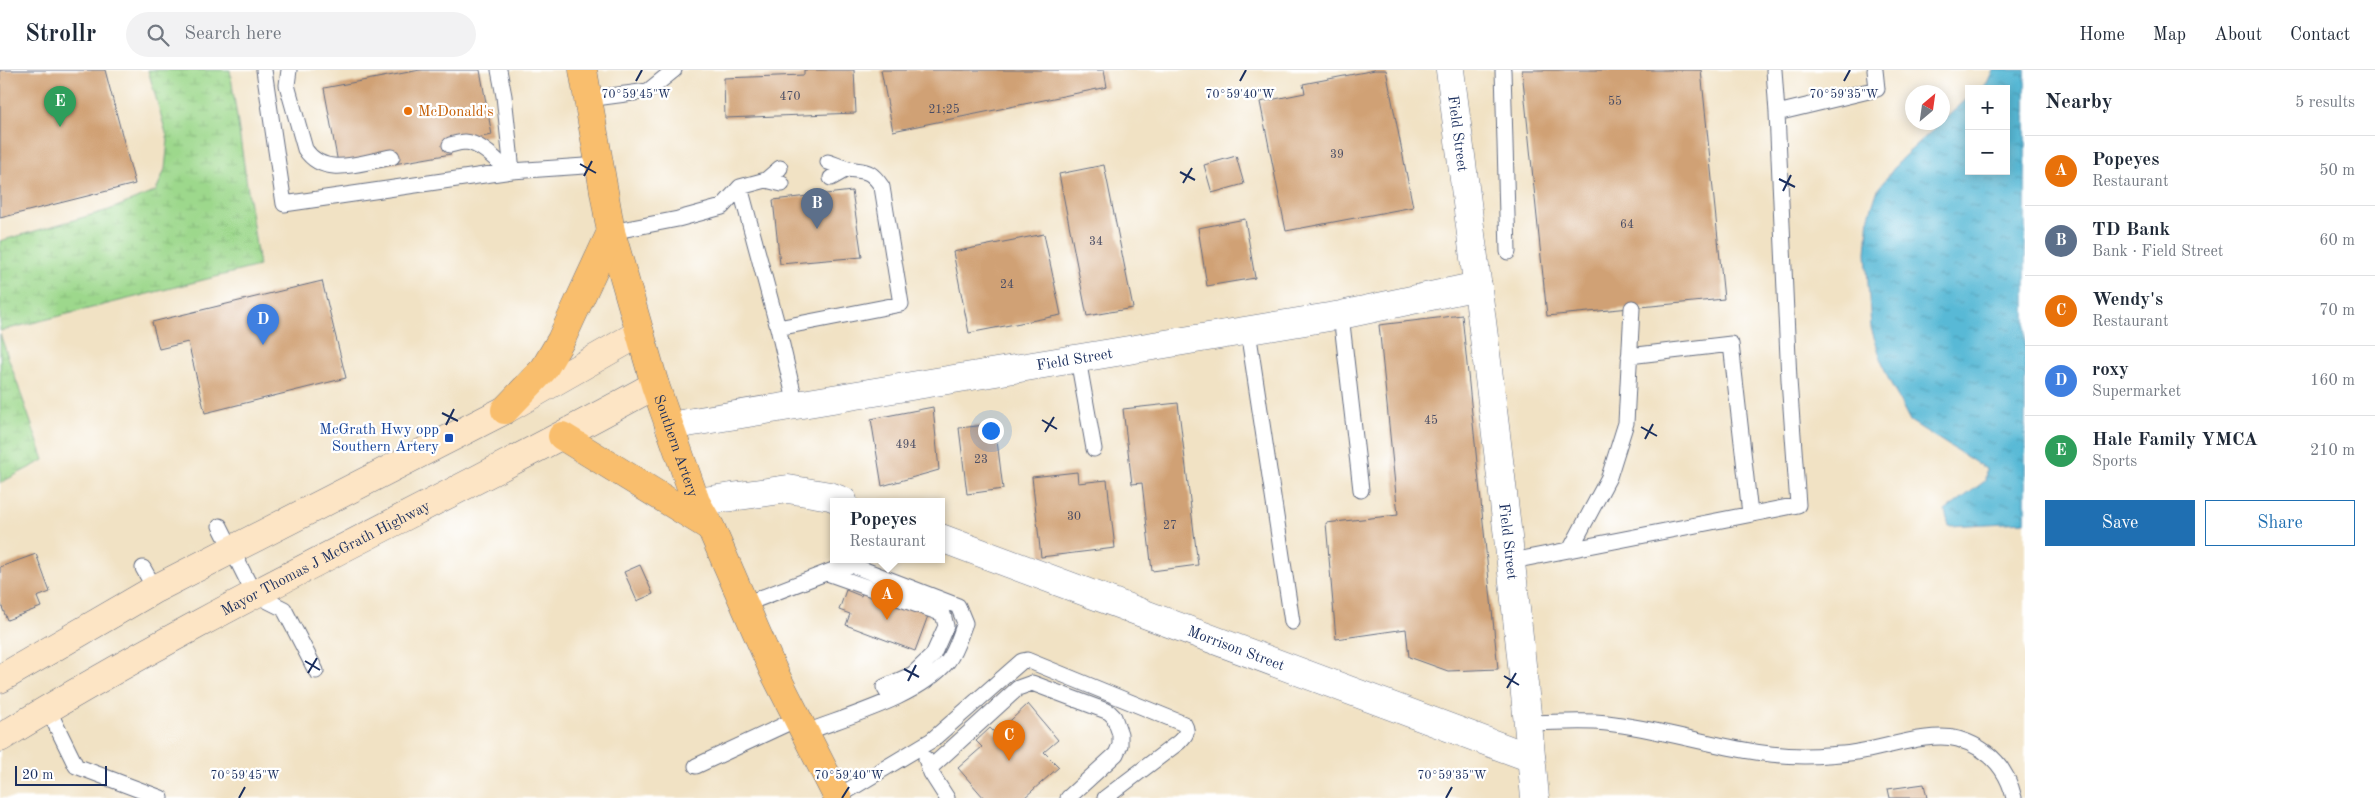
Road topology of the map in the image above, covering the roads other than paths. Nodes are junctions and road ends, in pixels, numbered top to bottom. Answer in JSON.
{"nodes":[{"id":1,"x":264,"y":70,"type":"edge"},
{"id":2,"x":289,"y":70,"type":"edge"},
{"id":3,"x":499,"y":70,"type":"edge"},
{"id":4,"x":583,"y":70,"type":"edge"},
{"id":5,"x":674,"y":70,"type":"edge"},
{"id":6,"x":1450,"y":70,"type":"edge"},
{"id":7,"x":1503,"y":70,"type":"edge"},
{"id":8,"x":1774,"y":70,"type":"edge"},
{"id":9,"x":1874,"y":70,"type":"edge"},
{"id":10,"x":588,"y":99,"type":"junction"},
{"id":11,"x":1777,"y":113,"type":"junction"},
{"id":12,"x":450,"y":145,"type":"dead end"},
{"id":13,"x":392,"y":157,"type":"dead end"},
{"id":14,"x":828,"y":162,"type":"dead end"},
{"id":15,"x":599,"y":165,"type":"junction"},
{"id":16,"x":780,"y":168,"type":"dead end"},
{"id":17,"x":847,"y":169,"type":"junction"},
{"id":18,"x":509,"y":171,"type":"junction"},
{"id":19,"x":831,"y":178,"type":"dead end"},
{"id":20,"x":766,"y":180,"type":"junction"},
{"id":21,"x":782,"y":184,"type":"dead end"},
{"id":22,"x":740,"y":187,"type":"junction"},
{"id":23,"x":611,"y":232,"type":"junction"},
{"id":24,"x":1508,"y":252,"type":"dead end"},
{"id":25,"x":1478,"y":286,"type":"junction"},
{"id":26,"x":1632,"y":308,"type":"dead end"},
{"id":27,"x":1341,"y":316,"type":"junction"},
{"id":28,"x":778,"y":328,"type":"junction"},
{"id":29,"x":1248,"y":331,"type":"junction"},
{"id":30,"x":640,"y":333,"type":"junction"},
{"id":31,"x":1629,"y":356,"type":"junction"},
{"id":32,"x":1078,"y":359,"type":"junction"},
{"id":33,"x":655,"y":385,"type":"junction"},
{"id":34,"x":796,"y":405,"type":"junction"},
{"id":35,"x":505,"y":410,"type":"junction"},
{"id":36,"x":669,"y":426,"type":"junction"},
{"id":37,"x":562,"y":436,"type":"junction"},
{"id":38,"x":1094,"y":449,"type":"dead end"},
{"id":39,"x":1361,"y":490,"type":"dead end"},
{"id":40,"x":830,"y":498,"type":"edge"},
{"id":41,"x":696,"y":502,"type":"junction"},
{"id":42,"x":1750,"y":514,"type":"junction"},
{"id":43,"x":711,"y":528,"type":"junction"},
{"id":44,"x":226,"y":537,"type":"junction"},
{"id":45,"x":945,"y":539,"type":"edge"},
{"id":46,"x":1570,"y":550,"type":"junction"},
{"id":47,"x":1512,"y":562,"type":"junction"},
{"id":48,"x":254,"y":594,"type":"junction"},
{"id":49,"x":744,"y":604,"type":"junction"},
{"id":50,"x":1292,"y":622,"type":"dead end"},
{"id":51,"x":316,"y":671,"type":"dead end"},
{"id":52,"x":0,"y":679,"type":"edge"},
{"id":53,"x":48,"y":709,"type":"junction"},
{"id":54,"x":1528,"y":723,"type":"junction"},
{"id":55,"x":800,"y":726,"type":"junction"},
{"id":56,"x":0,"y":738,"type":"edge"},
{"id":57,"x":922,"y":746,"type":"junction"},
{"id":58,"x":1531,"y":758,"type":"junction"},
{"id":59,"x":696,"y":766,"type":"dead end"},
{"id":60,"x":929,"y":769,"type":"junction"},
{"id":61,"x":161,"y":798,"type":"edge"},
{"id":62,"x":837,"y":798,"type":"edge"},
{"id":63,"x":947,"y":798,"type":"edge"},
{"id":64,"x":1068,"y":798,"type":"edge"},
{"id":65,"x":1105,"y":798,"type":"edge"},
{"id":66,"x":1535,"y":798,"type":"edge"},
{"id":67,"x":2014,"y":798,"type":"edge"}],
"edges":[{"from":1,"to":18,"type":"lane"},
{"from":2,"to":13,"type":"lane"},
{"from":3,"to":18,"type":"lane"},
{"from":4,"to":10,"type":"main road","name":"Southern Artery"},
{"from":5,"to":10,"type":"lane"},
{"from":6,"to":25,"type":"street","name":"Field Street"},
{"from":7,"to":24,"type":"lane"},
{"from":8,"to":11,"type":"lane"},
{"from":9,"to":11,"type":"lane"},
{"from":10,"to":15,"type":"main road","name":"Southern Artery"},
{"from":11,"to":42,"type":"lane"},
{"from":12,"to":18,"type":"lane"},
{"from":14,"to":17,"type":"lane"},
{"from":15,"to":18,"type":"lane"},
{"from":15,"to":23,"type":"main road","name":"Southern Artery"},
{"from":16,"to":20,"type":"lane"},
{"from":17,"to":19,"type":"lane"},
{"from":17,"to":28,"type":"lane"},
{"from":20,"to":21,"type":"lane"},
{"from":20,"to":22,"type":"lane"},
{"from":22,"to":23,"type":"lane"},
{"from":22,"to":28,"type":"lane"},
{"from":23,"to":30,"type":"main road","name":"Southern Artery"},
{"from":23,"to":35,"type":"main road"},
{"from":25,"to":27,"type":"street","name":"Field Street"},
{"from":25,"to":47,"type":"street","name":"Field Street"},
{"from":26,"to":31,"type":"lane"},
{"from":27,"to":29,"type":"street","name":"Field Street"},
{"from":27,"to":39,"type":"lane"},
{"from":28,"to":34,"type":"lane"},
{"from":29,"to":32,"type":"street","name":"Field Street"},
{"from":29,"to":50,"type":"lane"},
{"from":30,"to":33,"type":"main road","name":"Southern Artery"},
{"from":30,"to":35,"type":"main road"},
{"from":31,"to":42,"type":"lane"},
{"from":31,"to":46,"type":"lane"},
{"from":32,"to":34,"type":"street","name":"Field Street"},
{"from":32,"to":38,"type":"lane"},
{"from":33,"to":36,"type":"main road","name":"Southern Artery"},
{"from":33,"to":37,"type":"main road","name":"Mayor Thomas J McGrath Highway"},
{"from":34,"to":36,"type":"street","name":"Field Street"},
{"from":35,"to":44,"type":"main road"},
{"from":36,"to":41,"type":"main road","name":"Southern Artery"},
{"from":37,"to":43,"type":"main road"},
{"from":37,"to":48,"type":"main road","name":"Mayor Thomas J McGrath Highway"},
{"from":40,"to":41,"type":"street"},
{"from":41,"to":43,"type":"main road","name":"Southern Artery"},
{"from":42,"to":46,"type":"lane"},
{"from":43,"to":49,"type":"main road","name":"Southern Artery"},
{"from":44,"to":48,"type":"lane"},
{"from":44,"to":52,"type":"main road"},
{"from":45,"to":58,"type":"street","name":"Morrison Street"},
{"from":46,"to":47,"type":"lane"},
{"from":47,"to":54,"type":"street","name":"Field Street"},
{"from":48,"to":51,"type":"lane"},
{"from":48,"to":53,"type":"main road","name":"Mayor Thomas J McGrath Highway"},
{"from":49,"to":55,"type":"main road","name":"Southern Artery"},
{"from":49,"to":55,"type":"lane"},
{"from":53,"to":56,"type":"main road","name":"Mayor Thomas J McGrath Highway"},
{"from":53,"to":61,"type":"lane"},
{"from":54,"to":58,"type":"street","name":"Field Street"},
{"from":54,"to":67,"type":"lane"},
{"from":55,"to":59,"type":"lane"},
{"from":55,"to":62,"type":"main road","name":"Southern Artery"},
{"from":57,"to":60,"type":"lane"},
{"from":57,"to":62,"type":"lane"},
{"from":57,"to":65,"type":"lane"},
{"from":58,"to":66,"type":"street","name":"Field Street"},
{"from":60,"to":63,"type":"lane"},
{"from":60,"to":64,"type":"lane"}]}
